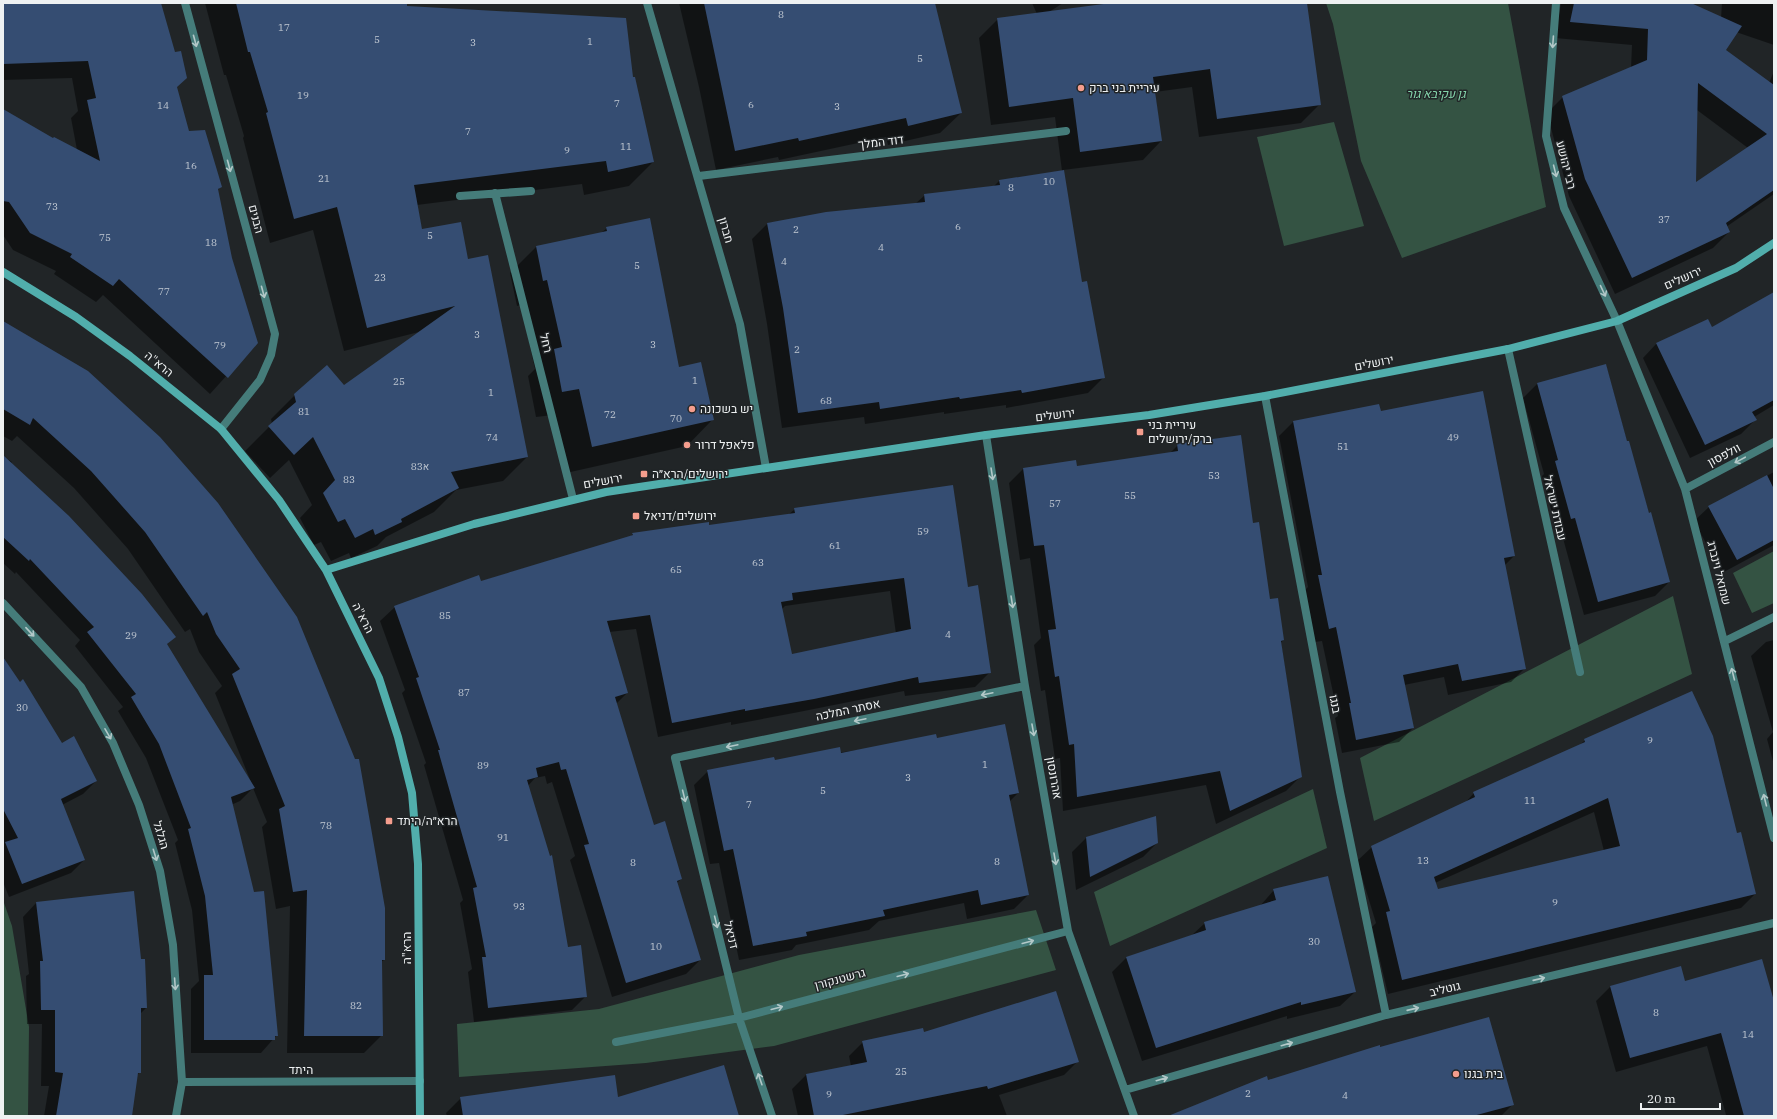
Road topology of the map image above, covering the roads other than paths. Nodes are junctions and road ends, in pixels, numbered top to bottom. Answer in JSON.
{"nodes":[{"id":1,"x":185,"y":3,"type":"edge"},
{"id":2,"x":647,"y":3,"type":"edge"},
{"id":3,"x":1556,"y":3,"type":"edge"},
{"id":4,"x":1066,"y":131,"type":"dead end"},
{"id":5,"x":698,"y":176,"type":"junction"},
{"id":6,"x":531,"y":191,"type":"dead end"},
{"id":7,"x":495,"y":193,"type":"junction"},
{"id":8,"x":460,"y":196,"type":"dead end"},
{"id":9,"x":1774,"y":243,"type":"edge"},
{"id":10,"x":3,"y":272,"type":"edge"},
{"id":11,"x":1617,"y":321,"type":"junction"},
{"id":12,"x":1508,"y":349,"type":"junction"},
{"id":13,"x":1265,"y":396,"type":"junction"},
{"id":14,"x":221,"y":429,"type":"junction"},
{"id":15,"x":986,"y":435,"type":"junction"},
{"id":16,"x":1774,"y":442,"type":"edge"},
{"id":17,"x":766,"y":468,"type":"junction"},
{"id":18,"x":1685,"y":489,"type":"junction"},
{"id":19,"x":574,"y":499,"type":"junction"},
{"id":20,"x":326,"y":570,"type":"junction"},
{"id":21,"x":3,"y":604,"type":"edge"},
{"id":22,"x":1774,"y":617,"type":"edge"},
{"id":23,"x":1725,"y":641,"type":"junction"},
{"id":24,"x":1580,"y":672,"type":"dead end"},
{"id":25,"x":1025,"y":686,"type":"junction"},
{"id":26,"x":675,"y":758,"type":"joint"},
{"id":27,"x":1774,"y":838,"type":"edge"},
{"id":28,"x":1774,"y":923,"type":"edge"},
{"id":29,"x":1068,"y":931,"type":"junction"},
{"id":30,"x":1386,"y":1016,"type":"junction"},
{"id":31,"x":739,"y":1018,"type":"junction"},
{"id":32,"x":616,"y":1042,"type":"dead end"},
{"id":33,"x":420,"y":1081,"type":"junction"},
{"id":34,"x":182,"y":1082,"type":"junction"},
{"id":35,"x":1125,"y":1090,"type":"junction"},
{"id":36,"x":176,"y":1116,"type":"edge"},
{"id":37,"x":420,"y":1116,"type":"edge"},
{"id":38,"x":772,"y":1116,"type":"edge"},
{"id":39,"x":1134,"y":1116,"type":"edge"}],
"edges":[{"from":1,"to":14,"type":"street","name":"הבנים","one_way":true},
{"from":2,"to":5,"type":"street","name":"חברון"},
{"from":3,"to":11,"type":"street","name":"רבי יהושע","one_way":true},
{"from":4,"to":5,"type":"street","name":"דוד המלך"},
{"from":5,"to":17,"type":"street","name":"חברון"},
{"from":6,"to":7,"type":"street"},
{"from":7,"to":8,"type":"street"},
{"from":7,"to":19,"type":"street","name":"רחל"},
{"from":9,"to":11,"type":"street","name":"ירושלים"},
{"from":10,"to":14,"type":"street","name":"הרא\"ה"},
{"from":11,"to":12,"type":"street","name":"ירושלים"},
{"from":11,"to":18,"type":"street","name":"שמואל וינברג"},
{"from":12,"to":13,"type":"street","name":"ירושלים"},
{"from":12,"to":24,"type":"street","name":"עבודת ישראל"},
{"from":13,"to":15,"type":"street","name":"ירושלים"},
{"from":13,"to":30,"type":"street","name":"בנגו"},
{"from":14,"to":20,"type":"street","name":"הרא\"ה"},
{"from":15,"to":17,"type":"street","name":"ירושלים"},
{"from":15,"to":25,"type":"street","name":"אהרונסון","one_way":true},
{"from":16,"to":18,"type":"street","name":"וולפסון","one_way":true},
{"from":17,"to":19,"type":"street","name":"ירושלים"},
{"from":18,"to":23,"type":"street","name":"שמואל וינברג"},
{"from":19,"to":20,"type":"street","name":"ירושלים"},
{"from":20,"to":33,"type":"street","name":"הרא\"ה"},
{"from":21,"to":34,"type":"street","name":"הגלגל","one_way":true},
{"from":22,"to":23,"type":"street"},
{"from":27,"to":23,"type":"street","name":"שמואל וינברג","one_way":true},
{"from":25,"to":26,"type":"street","name":"אסתר המלכה","one_way":true},
{"from":25,"to":29,"type":"street","name":"אהרונסון","one_way":true},
{"from":26,"to":31,"type":"street","name":"דניאל","one_way":true},
{"from":30,"to":28,"type":"street","name":"גוטליב","one_way":true},
{"from":31,"to":29,"type":"street","name":"גרשטנקורן","one_way":true},
{"from":29,"to":35,"type":"street","name":"אהרונסון"},
{"from":35,"to":30,"type":"street","name":"גוטליב","one_way":true},
{"from":31,"to":32,"type":"street","name":"גרשטנקורן"},
{"from":38,"to":31,"type":"street","name":"דניאל","one_way":true},
{"from":33,"to":34,"type":"street","name":"היתד"},
{"from":33,"to":37,"type":"street","name":"הרא\"ה"},
{"from":34,"to":36,"type":"street","name":"הגלגל"},
{"from":35,"to":39,"type":"street","name":"אהרונסון"}]}
